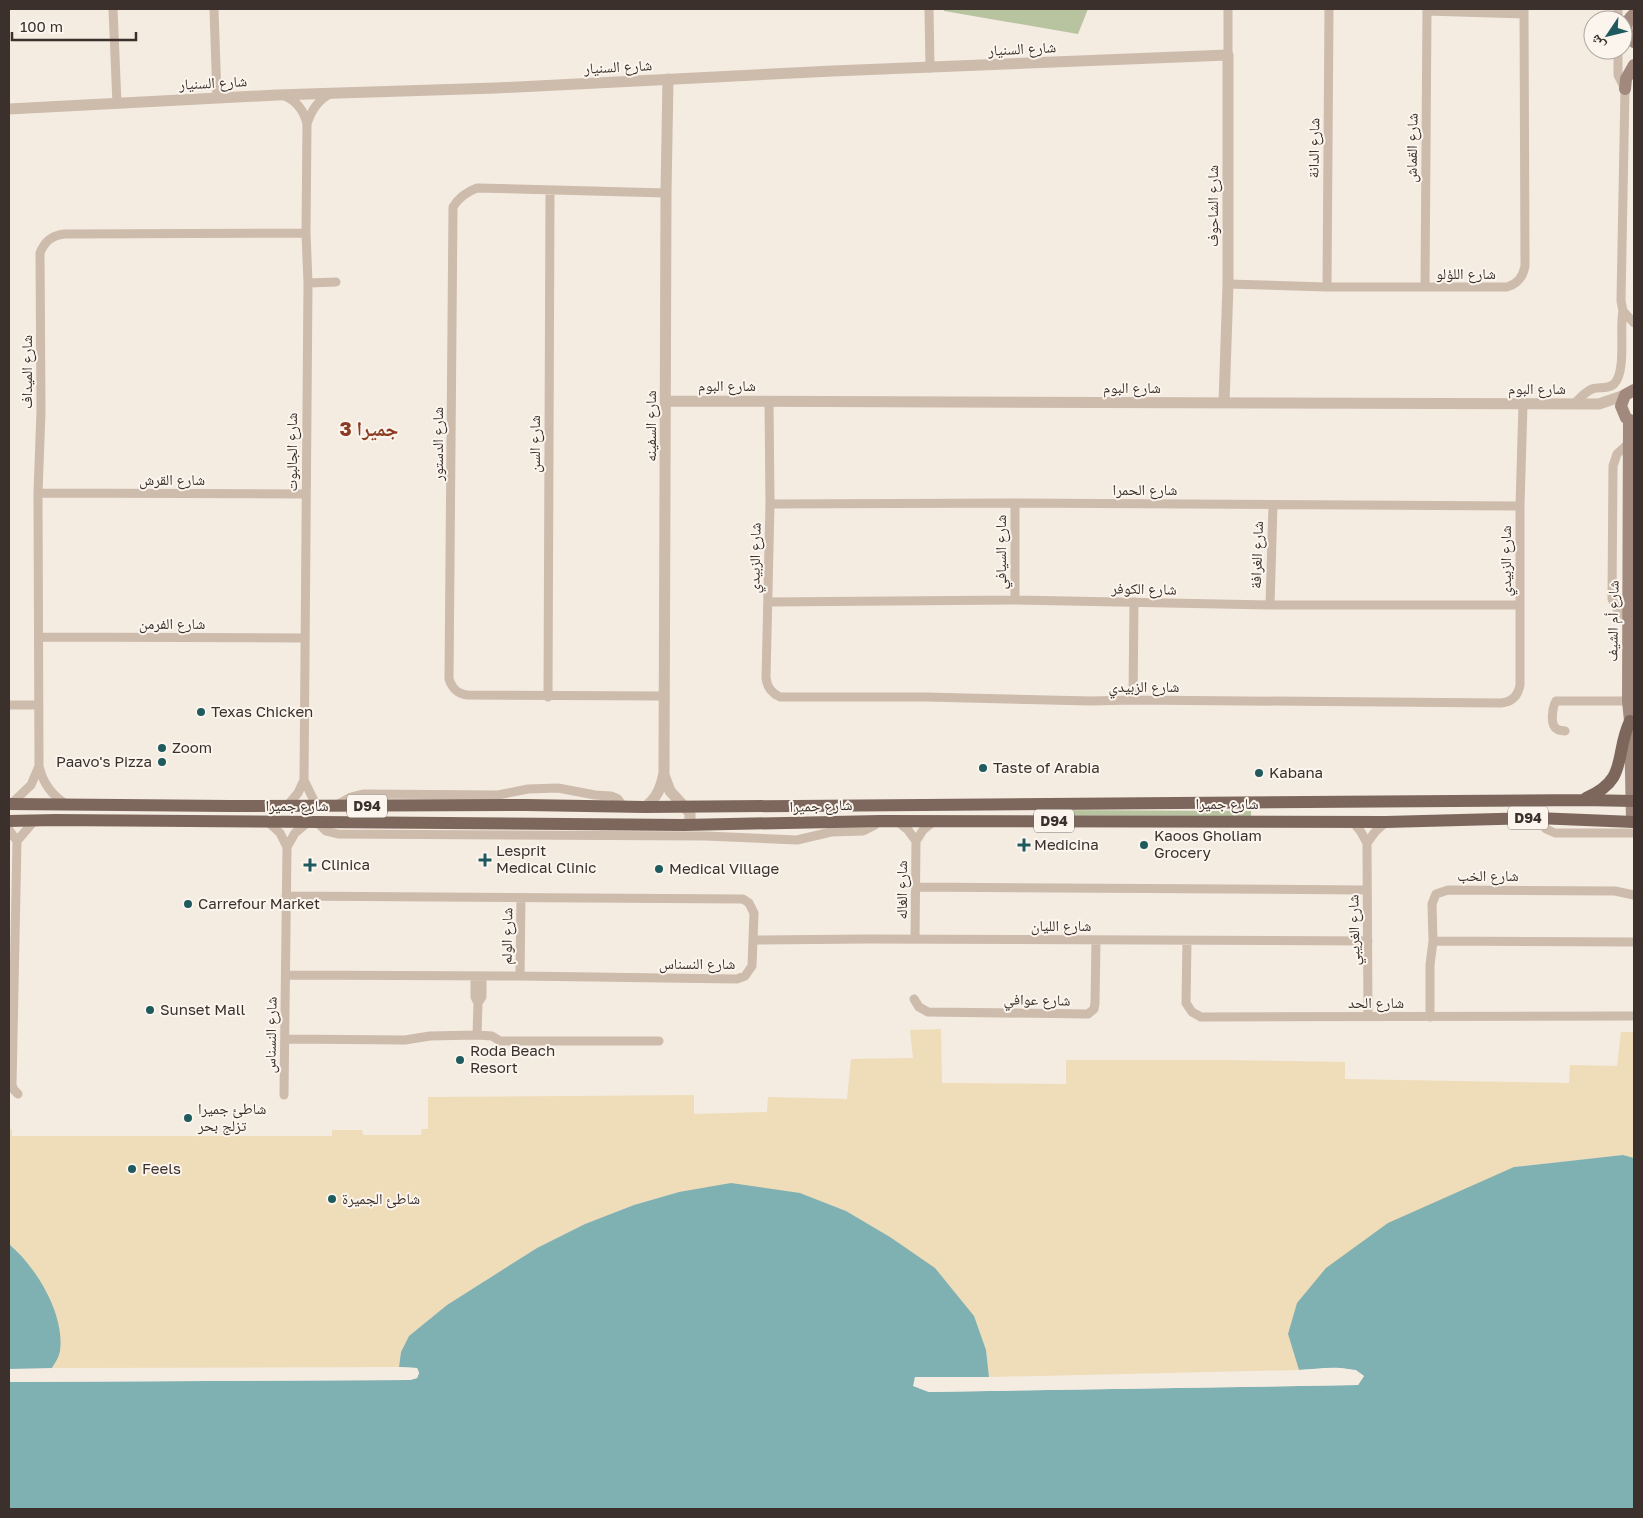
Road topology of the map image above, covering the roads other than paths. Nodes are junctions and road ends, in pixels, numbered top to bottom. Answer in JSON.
{"nodes":[{"id":1,"x":112,"y":9,"type":"edge"},
{"id":2,"x":214,"y":9,"type":"edge"},
{"id":3,"x":929,"y":9,"type":"edge"},
{"id":4,"x":1228,"y":9,"type":"edge"},
{"id":5,"x":1329,"y":9,"type":"edge"},
{"id":6,"x":1428,"y":10,"type":"edge"},
{"id":7,"x":1524,"y":12,"type":"edge"},
{"id":8,"x":1228,"y":55,"type":"junction"},
{"id":9,"x":1618,"y":60,"type":"edge"},
{"id":10,"x":1634,"y":65,"type":"edge"},
{"id":11,"x":930,"y":68,"type":"junction"},
{"id":12,"x":668,"y":79,"type":"junction"},
{"id":13,"x":1625,"y":89,"type":"junction"},
{"id":14,"x":333,"y":93,"type":"junction"},
{"id":15,"x":283,"y":94,"type":"junction"},
{"id":16,"x":216,"y":98,"type":"junction"},
{"id":17,"x":117,"y":104,"type":"junction"},
{"id":18,"x":9,"y":109,"type":"edge"},
{"id":19,"x":307,"y":124,"type":"junction"},
{"id":20,"x":550,"y":191,"type":"junction"},
{"id":21,"x":666,"y":193,"type":"junction"},
{"id":22,"x":306,"y":232,"type":"junction"},
{"id":23,"x":336,"y":282,"type":"dead end"},
{"id":24,"x":308,"y":283,"type":"junction"},
{"id":25,"x":1228,"y":284,"type":"junction"},
{"id":26,"x":1327,"y":287,"type":"junction"},
{"id":27,"x":1424,"y":287,"type":"junction"},
{"id":28,"x":1623,"y":311,"type":"junction"},
{"id":29,"x":1634,"y":323,"type":"edge"},
{"id":30,"x":1634,"y":380,"type":"edge"},
{"id":31,"x":1629,"y":392,"type":"edge"},
{"id":32,"x":666,"y":401,"type":"junction"},
{"id":33,"x":769,"y":402,"type":"junction"},
{"id":34,"x":1224,"y":403,"type":"junction"},
{"id":35,"x":1523,"y":404,"type":"junction"},
{"id":36,"x":1574,"y":404,"type":"junction"},
{"id":37,"x":1599,"y":404,"type":"junction"},
{"id":38,"x":1629,"y":419,"type":"edge"},
{"id":39,"x":1630,"y":442,"type":"junction"},
{"id":40,"x":38,"y":493,"type":"junction"},
{"id":41,"x":306,"y":494,"type":"junction"},
{"id":42,"x":1015,"y":503,"type":"junction"},
{"id":43,"x":770,"y":504,"type":"junction"},
{"id":44,"x":1272,"y":505,"type":"junction"},
{"id":45,"x":1520,"y":506,"type":"junction"},
{"id":46,"x":1015,"y":600,"type":"junction"},
{"id":47,"x":768,"y":602,"type":"junction"},
{"id":48,"x":1134,"y":602,"type":"junction"},
{"id":49,"x":1270,"y":605,"type":"junction"},
{"id":50,"x":1520,"y":605,"type":"junction"},
{"id":51,"x":1629,"y":620,"type":"junction"},
{"id":52,"x":39,"y":637,"type":"junction"},
{"id":53,"x":305,"y":638,"type":"junction"},
{"id":54,"x":664,"y":696,"type":"junction"},
{"id":55,"x":548,"y":697,"type":"junction"},
{"id":56,"x":1133,"y":700,"type":"junction"},
{"id":57,"x":1628,"y":701,"type":"junction"},
{"id":58,"x":9,"y":704,"type":"edge"},
{"id":59,"x":38,"y":705,"type":"junction"},
{"id":60,"x":1630,"y":721,"type":"junction"},
{"id":61,"x":1565,"y":731,"type":"dead end"},
{"id":62,"x":39,"y":766,"type":"junction"},
{"id":63,"x":664,"y":773,"type":"junction"},
{"id":64,"x":304,"y":780,"type":"junction"},
{"id":65,"x":1583,"y":800,"type":"junction"},
{"id":66,"x":1633,"y":801,"type":"edge"},
{"id":67,"x":10,"y":804,"type":"edge"},
{"id":68,"x":68,"y":805,"type":"junction"},
{"id":69,"x":287,"y":806,"type":"junction"},
{"id":70,"x":317,"y":806,"type":"junction"},
{"id":71,"x":334,"y":806,"type":"junction"},
{"id":72,"x":623,"y":806,"type":"junction"},
{"id":73,"x":684,"y":806,"type":"junction"},
{"id":74,"x":725,"y":806,"type":"junction"},
{"id":75,"x":644,"y":807,"type":"junction"},
{"id":76,"x":880,"y":820,"type":"junction"},
{"id":77,"x":9,"y":821,"type":"edge"},
{"id":78,"x":34,"y":821,"type":"junction"},
{"id":79,"x":897,"y":821,"type":"junction"},
{"id":80,"x":934,"y":821,"type":"junction"},
{"id":81,"x":268,"y":822,"type":"junction"},
{"id":82,"x":1352,"y":822,"type":"junction"},
{"id":83,"x":1386,"y":822,"type":"junction"},
{"id":84,"x":312,"y":823,"type":"junction"},
{"id":85,"x":685,"y":825,"type":"junction"},
{"id":86,"x":728,"y":825,"type":"junction"},
{"id":87,"x":1633,"y":826,"type":"edge"},
{"id":88,"x":9,"y":830,"type":"edge"},
{"id":89,"x":17,"y":841,"type":"junction"},
{"id":90,"x":916,"y":841,"type":"junction"},
{"id":91,"x":1367,"y":843,"type":"junction"},
{"id":92,"x":287,"y":847,"type":"junction"},
{"id":93,"x":915,"y":887,"type":"junction"},
{"id":94,"x":1367,"y":890,"type":"junction"},
{"id":95,"x":1634,"y":895,"type":"edge"},
{"id":96,"x":286,"y":896,"type":"junction"},
{"id":97,"x":521,"y":898,"type":"junction"},
{"id":98,"x":915,"y":939,"type":"junction"},
{"id":99,"x":753,"y":940,"type":"junction"},
{"id":100,"x":1096,"y":940,"type":"junction"},
{"id":101,"x":1187,"y":941,"type":"junction"},
{"id":102,"x":1368,"y":941,"type":"junction"},
{"id":103,"x":1433,"y":942,"type":"junction"},
{"id":104,"x":1634,"y":942,"type":"edge"},
{"id":105,"x":287,"y":975,"type":"junction"},
{"id":106,"x":478,"y":976,"type":"junction"},
{"id":107,"x":520,"y":976,"type":"junction"},
{"id":108,"x":914,"y":998,"type":"dead end"},
{"id":109,"x":1368,"y":1016,"type":"junction"},
{"id":110,"x":1634,"y":1016,"type":"edge"},
{"id":111,"x":1430,"y":1017,"type":"junction"},
{"id":112,"x":477,"y":1035,"type":"junction"},
{"id":113,"x":285,"y":1039,"type":"junction"},
{"id":114,"x":659,"y":1041,"type":"dead end"},
{"id":115,"x":18,"y":1094,"type":"dead end"},
{"id":116,"x":284,"y":1095,"type":"dead end"}],
"edges":[{"from":1,"to":17,"type":"street"},
{"from":2,"to":16,"type":"street"},
{"from":3,"to":11,"type":"street"},
{"from":4,"to":8,"type":"street","name":"شارع الشاحوف"},
{"from":5,"to":26,"type":"street","name":"شارع الدانة"},
{"from":6,"to":7,"type":"street"},
{"from":6,"to":27,"type":"street","name":"شارع القماش"},
{"from":7,"to":27,"type":"street","name":"شارع اللؤلو"},
{"from":8,"to":11,"type":"street","name":"شارع السنيار"},
{"from":8,"to":25,"type":"street","name":"شارع الشاحوف"},
{"from":9,"to":13,"type":"street"},
{"from":10,"to":13,"type":"main road"},
{"from":11,"to":12,"type":"street","name":"شارع السنيار"},
{"from":12,"to":14,"type":"street","name":"شارع السنيار"},
{"from":12,"to":21,"type":"street","name":"شارع السفينه"},
{"from":13,"to":28,"type":"street"},
{"from":14,"to":15,"type":"street","name":"شارع السنيار"},
{"from":14,"to":19,"type":"street","name":"شارع الجالبوت"},
{"from":15,"to":16,"type":"street","name":"شارع السنيار"},
{"from":15,"to":19,"type":"street","name":"شارع الجالبوت"},
{"from":16,"to":17,"type":"street","name":"شارع السنيار"},
{"from":17,"to":18,"type":"street","name":"شارع السنيار"},
{"from":19,"to":22,"type":"street","name":"شارع الجالبوت"},
{"from":20,"to":21,"type":"street","name":"شارع الدستور"},
{"from":20,"to":55,"type":"street","name":"شارع السن"},
{"from":20,"to":55,"type":"street","name":"شارع الدستور"},
{"from":21,"to":32,"type":"street","name":"شارع السفينه"},
{"from":22,"to":24,"type":"street","name":"شارع الجالبوت"},
{"from":22,"to":40,"type":"street","name":"شارع الميداف"},
{"from":23,"to":24,"type":"street"},
{"from":24,"to":41,"type":"street","name":"شارع الجالبوت"},
{"from":25,"to":26,"type":"street","name":"شارع اللؤلو"},
{"from":25,"to":34,"type":"street","name":"شارع الشاحوف"},
{"from":26,"to":27,"type":"street","name":"شارع اللؤلو"},
{"from":28,"to":29,"type":"street"},
{"from":28,"to":36,"type":"street"},
{"from":30,"to":31,"type":"main road"},
{"from":31,"to":37,"type":"street","name":"شارع البوم"},
{"from":31,"to":38,"type":"main road","name":"شارع أم الشيف"},
{"from":32,"to":33,"type":"street","name":"شارع البوم"},
{"from":32,"to":54,"type":"street","name":"شارع السفينه"},
{"from":33,"to":34,"type":"street","name":"شارع البوم"},
{"from":33,"to":43,"type":"street","name":"شارع الزبيدي"},
{"from":34,"to":35,"type":"street","name":"شارع البوم"},
{"from":35,"to":36,"type":"street","name":"شارع البوم"},
{"from":35,"to":45,"type":"street","name":"شارع الزبيدي"},
{"from":36,"to":37,"type":"street","name":"شارع البوم"},
{"from":37,"to":38,"type":"street","name":"شارع البوم"},
{"from":38,"to":39,"type":"main road","name":"شارع أم الشيف"},
{"from":39,"to":51,"type":"main road","name":"شارع أم الشيف"},
{"from":39,"to":51,"type":"street"},
{"from":40,"to":41,"type":"street","name":"شارع القرش"},
{"from":40,"to":52,"type":"street","name":"شارع الميداف"},
{"from":41,"to":53,"type":"street","name":"شارع الجالبوت"},
{"from":42,"to":43,"type":"street","name":"شارع الحمرا"},
{"from":42,"to":44,"type":"street","name":"شارع الحمرا"},
{"from":42,"to":46,"type":"street","name":"شارع السيافي"},
{"from":43,"to":47,"type":"street","name":"شارع الزبيدي"},
{"from":44,"to":45,"type":"street","name":"شارع الحمرا"},
{"from":44,"to":49,"type":"street","name":"شارع الغرافة"},
{"from":45,"to":50,"type":"street","name":"شارع الزبيدي"},
{"from":46,"to":47,"type":"street","name":"شارع الكوفر"},
{"from":46,"to":48,"type":"street","name":"شارع الكوفر"},
{"from":47,"to":56,"type":"street","name":"شارع الزبيدي"},
{"from":48,"to":49,"type":"street","name":"شارع الكوفر"},
{"from":48,"to":56,"type":"street"},
{"from":49,"to":50,"type":"street","name":"شارع الكوفر"},
{"from":50,"to":56,"type":"street","name":"شارع الزبيدي"},
{"from":51,"to":57,"type":"main road","name":"شارع أم الشيف"},
{"from":52,"to":53,"type":"street","name":"شارع الفرمن"},
{"from":52,"to":59,"type":"street","name":"شارع الميداف"},
{"from":53,"to":64,"type":"street","name":"شارع الجالبوت"},
{"from":54,"to":55,"type":"street","name":"شارع الدستور"},
{"from":54,"to":63,"type":"street","name":"شارع السفينه"},
{"from":57,"to":60,"type":"main road","name":"شارع أم الشيف"},
{"from":57,"to":61,"type":"street"},
{"from":58,"to":59,"type":"street"},
{"from":59,"to":62,"type":"street","name":"شارع الميداف"},
{"from":60,"to":65,"type":"main road"},
{"from":60,"to":66,"type":"main road","name":"شارع أم الشيف"},
{"from":62,"to":67,"type":"street","name":"شارع الميداف"},
{"from":62,"to":68,"type":"street","name":"شارع الميداف"},
{"from":63,"to":73,"type":"street","name":"شارع السفينه"},
{"from":63,"to":75,"type":"street","name":"شارع السفينه"},
{"from":64,"to":69,"type":"street"},
{"from":64,"to":70,"type":"street","name":"شارع الجالبوت"},
{"from":65,"to":66,"type":"main road","name":"شارع جميرا","number":"D94"},
{"from":65,"to":74,"type":"main road","name":"شارع جميرا","number":"D94"},
{"from":66,"to":87,"type":"main road","name":"شارع أم الشيف"},
{"from":67,"to":68,"type":"main road","name":"شارع جميرا","number":"D94"},
{"from":68,"to":69,"type":"main road","name":"شارع جميرا","number":"D94"},
{"from":69,"to":70,"type":"main road","name":"شارع جميرا","number":"D94"},
{"from":70,"to":71,"type":"main road","name":"شارع جميرا","number":"D94"},
{"from":71,"to":72,"type":"main road","name":"شارع جميرا","number":"D94"},
{"from":71,"to":72,"type":"street"},
{"from":72,"to":75,"type":"main road","name":"شارع جميرا","number":"D94"},
{"from":73,"to":74,"type":"main road","name":"شارع جميرا","number":"D94"},
{"from":73,"to":75,"type":"main road","name":"شارع جميرا","number":"D94"},
{"from":73,"to":85,"type":"street"},
{"from":74,"to":86,"type":"main road"},
{"from":76,"to":79,"type":"main road","name":"شارع جميرا","number":"D94"},
{"from":76,"to":84,"type":"street"},
{"from":76,"to":86,"type":"main road","name":"شارع جميرا","number":"D94"},
{"from":77,"to":78,"type":"main road","name":"شارع جميرا","number":"D94"},
{"from":78,"to":81,"type":"main road","name":"شارع جميرا","number":"D94"},
{"from":78,"to":89,"type":"street"},
{"from":79,"to":80,"type":"main road","name":"شارع جميرا","number":"D94"},
{"from":79,"to":90,"type":"street","name":"شارع الغاله"},
{"from":80,"to":82,"type":"main road","name":"شارع جميرا","number":"D94"},
{"from":80,"to":90,"type":"street","name":"شارع الغاله"},
{"from":81,"to":84,"type":"main road","name":"شارع جميرا","number":"D94"},
{"from":81,"to":92,"type":"street"},
{"from":82,"to":83,"type":"main road","name":"شارع جميرا","number":"D94"},
{"from":82,"to":91,"type":"street"},
{"from":83,"to":87,"type":"main road","name":"شارع جميرا","number":"D94"},
{"from":83,"to":91,"type":"street"},
{"from":84,"to":85,"type":"main road","name":"شارع جميرا","number":"D94"},
{"from":84,"to":92,"type":"street"},
{"from":85,"to":86,"type":"main road","name":"شارع جميرا","number":"D94"},
{"from":88,"to":89,"type":"street"},
{"from":89,"to":115,"type":"street"},
{"from":90,"to":93,"type":"street","name":"شارع الغاله"},
{"from":91,"to":94,"type":"street","name":"شارع الغريبي"},
{"from":92,"to":96,"type":"street","name":"شارع النسناس"},
{"from":93,"to":94,"type":"street"},
{"from":93,"to":98,"type":"street","name":"شارع الغاله"},
{"from":94,"to":102,"type":"street","name":"شارع الغريبي"},
{"from":95,"to":103,"type":"street","name":"شارع الخب"},
{"from":96,"to":97,"type":"street","name":"شارع النسناس"},
{"from":96,"to":105,"type":"street","name":"شارع النسناس"},
{"from":97,"to":99,"type":"street","name":"شارع النسناس"},
{"from":97,"to":107,"type":"street","name":"شارع الولم"},
{"from":98,"to":99,"type":"street","name":"شارع الليان"},
{"from":98,"to":100,"type":"street","name":"شارع الليان"},
{"from":99,"to":107,"type":"street","name":"شارع النسناس"},
{"from":100,"to":101,"type":"street","name":"شارع الليان"},
{"from":100,"to":108,"type":"street","name":"شارع عوافي"},
{"from":101,"to":102,"type":"street","name":"شارع الليان"},
{"from":101,"to":109,"type":"street","name":"شارع الحد"},
{"from":102,"to":109,"type":"street","name":"شارع الغريبي"},
{"from":103,"to":104,"type":"street"},
{"from":103,"to":111,"type":"street","name":"شارع الخب"},
{"from":105,"to":106,"type":"street","name":"شارع النسناس"},
{"from":105,"to":113,"type":"street","name":"شارع النسناس"},
{"from":106,"to":107,"type":"street","name":"شارع النسناس"},
{"from":106,"to":112,"type":"street"},
{"from":109,"to":111,"type":"street","name":"شارع الحد"},
{"from":110,"to":111,"type":"street","name":"شارع الحد"},
{"from":112,"to":113,"type":"street"},
{"from":112,"to":114,"type":"street"},
{"from":113,"to":116,"type":"street","name":"شارع النسناس"}]}
